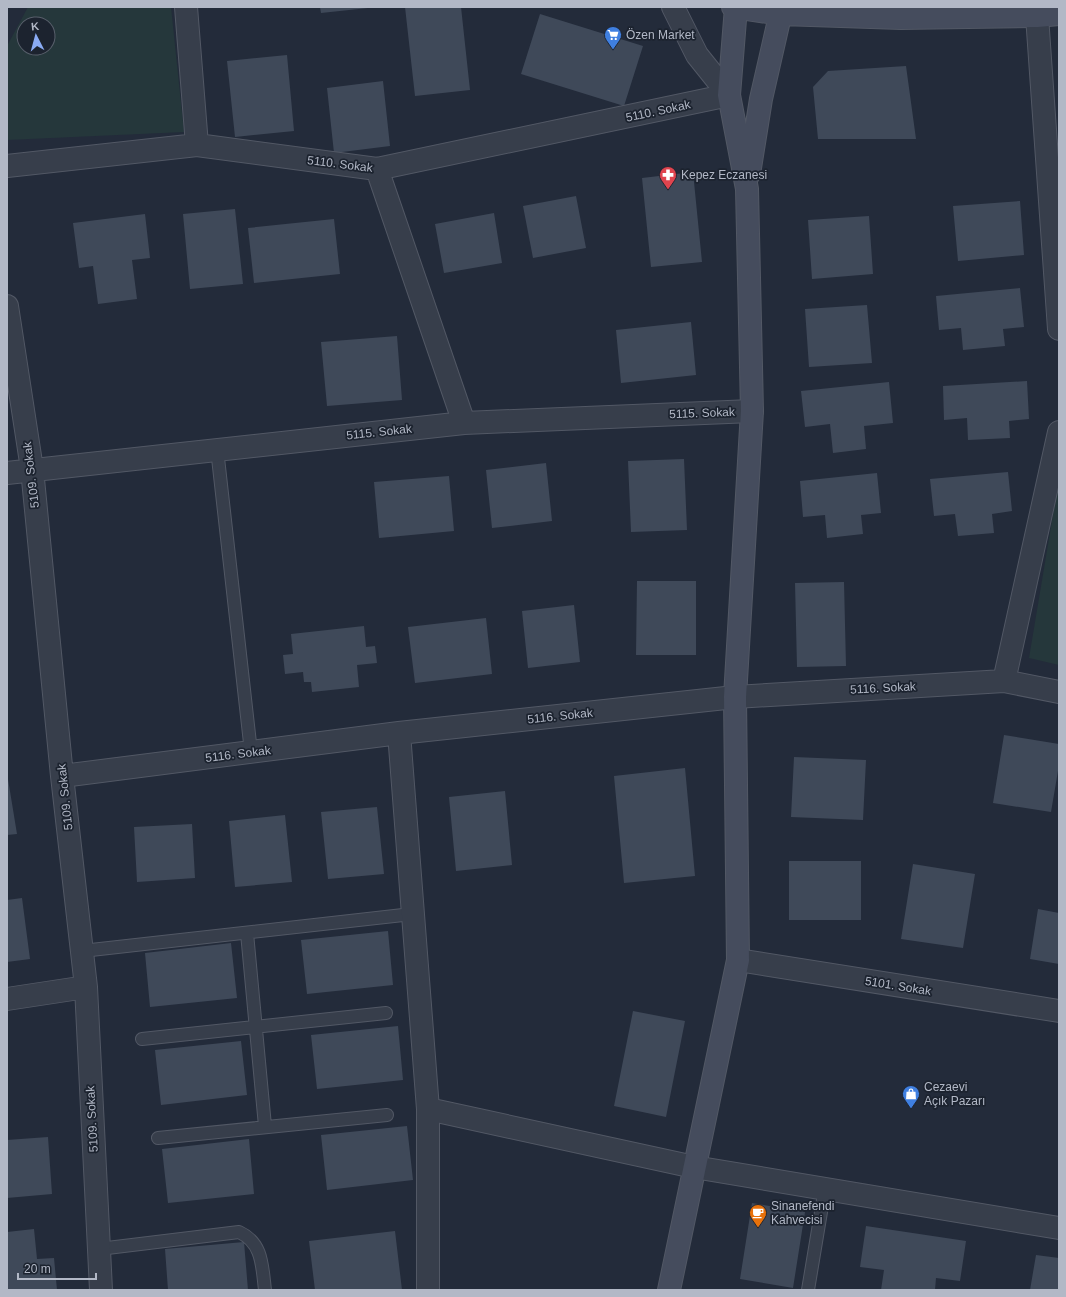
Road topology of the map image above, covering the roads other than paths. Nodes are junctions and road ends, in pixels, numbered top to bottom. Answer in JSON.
{"nodes":[{"id":1,"x":186,"y":7,"type":"edge"},
{"id":2,"x":673,"y":7,"type":"edge"},
{"id":3,"x":735,"y":7,"type":"edge"},
{"id":4,"x":782,"y":10,"type":"edge"},
{"id":5,"x":1059,"y":14,"type":"edge"},
{"id":6,"x":1037,"y":16,"type":"junction"},
{"id":7,"x":722,"y":97,"type":"junction"},
{"id":8,"x":197,"y":145,"type":"junction"},
{"id":9,"x":7,"y":166,"type":"edge"},
{"id":10,"x":377,"y":169,"type":"junction"},
{"id":11,"x":747,"y":190,"type":"junction"},
{"id":12,"x":7,"y":306,"type":"edge"},
{"id":13,"x":1059,"y":330,"type":"edge"},
{"id":14,"x":752,"y":411,"type":"junction"},
{"id":15,"x":464,"y":423,"type":"junction"},
{"id":16,"x":1059,"y":432,"type":"edge"},
{"id":17,"x":217,"y":449,"type":"junction"},
{"id":18,"x":32,"y":469,"type":"junction"},
{"id":19,"x":7,"y":473,"type":"edge"},
{"id":20,"x":1004,"y":681,"type":"junction"},
{"id":21,"x":1059,"y":692,"type":"edge"},
{"id":22,"x":735,"y":697,"type":"junction"},
{"id":23,"x":399,"y":733,"type":"junction"},
{"id":24,"x":251,"y":752,"type":"junction"},
{"id":25,"x":62,"y":776,"type":"junction"},
{"id":26,"x":412,"y":914,"type":"junction"},
{"id":27,"x":247,"y":933,"type":"junction"},
{"id":28,"x":82,"y":951,"type":"junction"},
{"id":29,"x":738,"y":960,"type":"junction"},
{"id":30,"x":86,"y":987,"type":"junction"},
{"id":31,"x":7,"y":999,"type":"edge"},
{"id":32,"x":1059,"y":1010,"type":"edge"},
{"id":33,"x":386,"y":1013,"type":"dead end"},
{"id":34,"x":256,"y":1027,"type":"junction"},
{"id":35,"x":142,"y":1039,"type":"dead end"},
{"id":36,"x":428,"y":1109,"type":"junction"},
{"id":37,"x":387,"y":1115,"type":"dead end"},
{"id":38,"x":265,"y":1126,"type":"junction"},
{"id":39,"x":158,"y":1138,"type":"dead end"},
{"id":40,"x":694,"y":1167,"type":"junction"},
{"id":41,"x":824,"y":1188,"type":"junction"},
{"id":42,"x":1059,"y":1228,"type":"edge"},
{"id":43,"x":99,"y":1249,"type":"junction"},
{"id":44,"x":101,"y":1290,"type":"edge"},
{"id":45,"x":266,"y":1290,"type":"edge"},
{"id":46,"x":428,"y":1290,"type":"edge"},
{"id":47,"x":669,"y":1290,"type":"edge"},
{"id":48,"x":808,"y":1290,"type":"edge"}],
"edges":[{"from":1,"to":8,"type":"street"},
{"from":2,"to":7,"type":"street"},
{"from":3,"to":4,"type":"street"},
{"from":3,"to":7,"type":"street"},
{"from":4,"to":6,"type":"street"},
{"from":4,"to":11,"type":"street"},
{"from":5,"to":6,"type":"street"},
{"from":6,"to":13,"type":"street"},
{"from":7,"to":10,"type":"street","name":"5110. Sokak"},
{"from":7,"to":11,"type":"street"},
{"from":8,"to":9,"type":"street","name":"5110. Sokak"},
{"from":8,"to":10,"type":"street","name":"5110. Sokak"},
{"from":10,"to":15,"type":"street"},
{"from":11,"to":14,"type":"street"},
{"from":12,"to":18,"type":"street","name":"5109. Sokak"},
{"from":14,"to":15,"type":"street","name":"5115. Sokak"},
{"from":14,"to":22,"type":"street"},
{"from":15,"to":17,"type":"street","name":"5115. Sokak"},
{"from":16,"to":20,"type":"street"},
{"from":17,"to":18,"type":"street","name":"5115. Sokak"},
{"from":17,"to":24,"type":"lane"},
{"from":18,"to":19,"type":"street","name":"5115. Sokak"},
{"from":18,"to":25,"type":"street","name":"5109. Sokak"},
{"from":20,"to":21,"type":"street","name":"5116. Sokak"},
{"from":20,"to":22,"type":"street","name":"5116. Sokak"},
{"from":22,"to":23,"type":"street","name":"5116. Sokak"},
{"from":22,"to":29,"type":"street"},
{"from":23,"to":24,"type":"street","name":"5116. Sokak"},
{"from":23,"to":26,"type":"street"},
{"from":24,"to":25,"type":"street","name":"5116. Sokak"},
{"from":25,"to":28,"type":"street","name":"5109. Sokak"},
{"from":26,"to":27,"type":"lane"},
{"from":26,"to":36,"type":"street"},
{"from":27,"to":28,"type":"lane"},
{"from":27,"to":34,"type":"lane"},
{"from":28,"to":30,"type":"street","name":"5109. Sokak"},
{"from":29,"to":32,"type":"street","name":"5101. Sokak"},
{"from":29,"to":40,"type":"street"},
{"from":30,"to":31,"type":"street"},
{"from":30,"to":43,"type":"street","name":"5109. Sokak"},
{"from":33,"to":34,"type":"lane"},
{"from":34,"to":35,"type":"lane"},
{"from":34,"to":38,"type":"lane"},
{"from":36,"to":40,"type":"street"},
{"from":36,"to":46,"type":"street"},
{"from":37,"to":38,"type":"lane"},
{"from":38,"to":39,"type":"lane"},
{"from":40,"to":41,"type":"street"},
{"from":40,"to":47,"type":"street"},
{"from":41,"to":42,"type":"street"},
{"from":41,"to":48,"type":"lane"},
{"from":43,"to":44,"type":"street","name":"5109. Sokak"},
{"from":43,"to":45,"type":"lane"}]}
